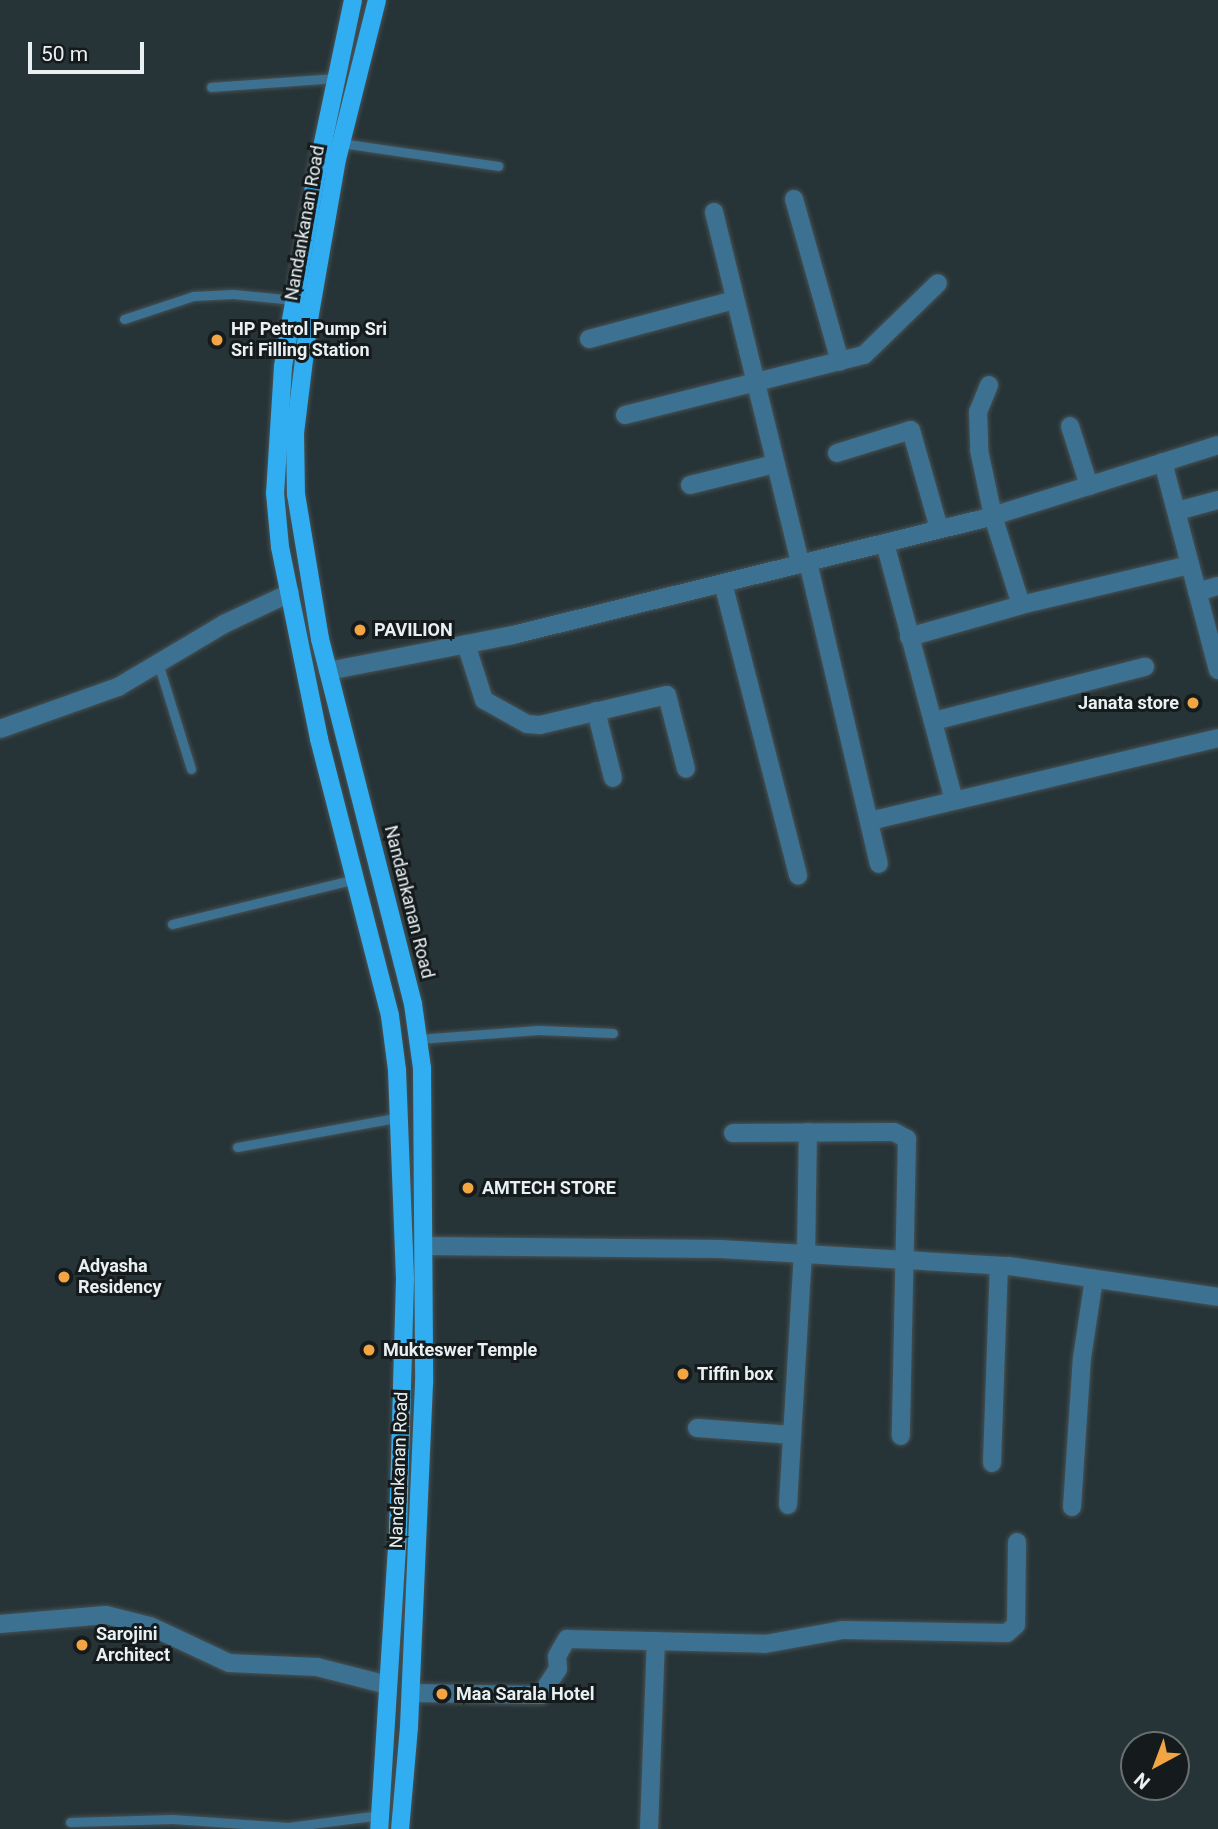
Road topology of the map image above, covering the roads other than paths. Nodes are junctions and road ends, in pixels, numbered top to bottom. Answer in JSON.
{"nodes":[{"id":1,"x":353,"y":0,"type":"edge"},
{"id":2,"x":377,"y":0,"type":"edge"},
{"id":3,"x":348,"y":20,"type":"junction"},
{"id":4,"x":370,"y":26,"type":"junction"},
{"id":5,"x":336,"y":78,"type":"junction"},
{"id":6,"x":211,"y":87,"type":"dead end"},
{"id":7,"x":341,"y":143,"type":"junction"},
{"id":8,"x":498,"y":166,"type":"dead end"},
{"id":9,"x":794,"y":199,"type":"dead end"},
{"id":10,"x":714,"y":212,"type":"dead end"},
{"id":11,"x":938,"y":283,"type":"dead end"},
{"id":12,"x":294,"y":300,"type":"junction"},
{"id":13,"x":735,"y":300,"type":"junction"},
{"id":14,"x":124,"y":319,"type":"dead end"},
{"id":15,"x":589,"y":339,"type":"dead end"},
{"id":16,"x":840,"y":362,"type":"junction"},
{"id":17,"x":756,"y":382,"type":"junction"},
{"id":18,"x":989,"y":385,"type":"dead end"},
{"id":19,"x":625,"y":415,"type":"dead end"},
{"id":20,"x":1070,"y":426,"type":"dead end"},
{"id":21,"x":1218,"y":445,"type":"edge"},
{"id":22,"x":837,"y":453,"type":"dead end"},
{"id":23,"x":1163,"y":462,"type":"junction"},
{"id":24,"x":775,"y":464,"type":"junction"},
{"id":25,"x":690,"y":485,"type":"dead end"},
{"id":26,"x":1089,"y":486,"type":"junction"},
{"id":27,"x":1218,"y":500,"type":"edge"},
{"id":28,"x":1177,"y":511,"type":"junction"},
{"id":29,"x":993,"y":516,"type":"junction"},
{"id":30,"x":939,"y":528,"type":"junction"},
{"id":31,"x":885,"y":542,"type":"junction"},
{"id":32,"x":804,"y":563,"type":"junction"},
{"id":33,"x":1189,"y":565,"type":"junction"},
{"id":34,"x":723,"y":583,"type":"junction"},
{"id":35,"x":1218,"y":586,"type":"edge"},
{"id":36,"x":1197,"y":592,"type":"junction"},
{"id":37,"x":290,"y":593,"type":"junction"},
{"id":38,"x":1021,"y":605,"type":"junction"},
{"id":39,"x":909,"y":637,"type":"junction"},
{"id":40,"x":466,"y":645,"type":"junction"},
{"id":41,"x":158,"y":663,"type":"junction"},
{"id":42,"x":1145,"y":667,"type":"dead end"},
{"id":43,"x":1218,"y":670,"type":"edge"},
{"id":44,"x":328,"y":671,"type":"junction"},
{"id":45,"x":596,"y":711,"type":"junction"},
{"id":46,"x":934,"y":721,"type":"junction"},
{"id":47,"x":341,"y":724,"type":"junction"},
{"id":48,"x":0,"y":729,"type":"edge"},
{"id":49,"x":317,"y":729,"type":"junction"},
{"id":50,"x":1218,"y":737,"type":"edge"},
{"id":51,"x":191,"y":769,"type":"dead end"},
{"id":52,"x":686,"y":769,"type":"dead end"},
{"id":53,"x":613,"y":778,"type":"dead end"},
{"id":54,"x":954,"y":800,"type":"junction"},
{"id":55,"x":870,"y":821,"type":"junction"},
{"id":56,"x":879,"y":864,"type":"dead end"},
{"id":57,"x":798,"y":876,"type":"dead end"},
{"id":58,"x":355,"y":879,"type":"junction"},
{"id":59,"x":172,"y":924,"type":"dead end"},
{"id":60,"x":613,"y":1033,"type":"dead end"},
{"id":61,"x":418,"y":1039,"type":"junction"},
{"id":62,"x":400,"y":1117,"type":"junction"},
{"id":63,"x":733,"y":1132,"type":"dead end"},
{"id":64,"x":808,"y":1132,"type":"junction"},
{"id":65,"x":237,"y":1147,"type":"dead end"},
{"id":66,"x":425,"y":1246,"type":"junction"},
{"id":67,"x":805,"y":1255,"type":"junction"},
{"id":68,"x":905,"y":1262,"type":"junction"},
{"id":69,"x":999,"y":1266,"type":"junction"},
{"id":70,"x":1094,"y":1279,"type":"junction"},
{"id":71,"x":1218,"y":1297,"type":"edge"},
{"id":72,"x":697,"y":1428,"type":"dead end"},
{"id":73,"x":792,"y":1435,"type":"junction"},
{"id":74,"x":901,"y":1436,"type":"dead end"},
{"id":75,"x":992,"y":1463,"type":"dead end"},
{"id":76,"x":788,"y":1505,"type":"dead end"},
{"id":77,"x":1072,"y":1507,"type":"dead end"},
{"id":78,"x":1017,"y":1542,"type":"dead end"},
{"id":79,"x":0,"y":1624,"type":"edge"},
{"id":80,"x":656,"y":1641,"type":"junction"},
{"id":81,"x":388,"y":1685,"type":"junction"},
{"id":82,"x":411,"y":1693,"type":"junction"},
{"id":83,"x":70,"y":1822,"type":"dead end"},
{"id":84,"x":379,"y":1822,"type":"edge"},
{"id":85,"x":400,"y":1829,"type":"edge"},
{"id":86,"x":649,"y":1829,"type":"edge"}],
"edges":[{"from":1,"to":3,"type":"main road","name":"Nandankanan Road"},
{"from":2,"to":4,"type":"main road","name":"Nandankanan Road"},
{"from":3,"to":4,"type":"street"},
{"from":3,"to":5,"type":"main road","name":"Nandankanan Road"},
{"from":4,"to":7,"type":"main road","name":"Nandankanan Road"},
{"from":5,"to":6,"type":"lane"},
{"from":5,"to":12,"type":"main road","name":"Nandankanan Road"},
{"from":7,"to":8,"type":"lane"},
{"from":7,"to":44,"type":"main road","name":"Nandankanan Road"},
{"from":9,"to":16,"type":"street"},
{"from":10,"to":13,"type":"street"},
{"from":11,"to":16,"type":"street"},
{"from":12,"to":14,"type":"lane"},
{"from":12,"to":37,"type":"main road","name":"Nandankanan Road"},
{"from":13,"to":15,"type":"street"},
{"from":13,"to":17,"type":"street"},
{"from":16,"to":17,"type":"street"},
{"from":17,"to":19,"type":"street"},
{"from":17,"to":24,"type":"street"},
{"from":18,"to":29,"type":"street"},
{"from":20,"to":26,"type":"street"},
{"from":21,"to":23,"type":"street"},
{"from":22,"to":30,"type":"street"},
{"from":23,"to":26,"type":"street"},
{"from":23,"to":28,"type":"street"},
{"from":24,"to":25,"type":"street"},
{"from":24,"to":32,"type":"street"},
{"from":26,"to":29,"type":"street"},
{"from":27,"to":28,"type":"street"},
{"from":28,"to":33,"type":"street"},
{"from":29,"to":30,"type":"street"},
{"from":29,"to":38,"type":"street"},
{"from":30,"to":31,"type":"street"},
{"from":31,"to":32,"type":"street"},
{"from":31,"to":39,"type":"street"},
{"from":32,"to":34,"type":"street"},
{"from":32,"to":55,"type":"street"},
{"from":33,"to":36,"type":"street"},
{"from":33,"to":38,"type":"street"},
{"from":34,"to":40,"type":"street"},
{"from":34,"to":57,"type":"street"},
{"from":35,"to":36,"type":"street"},
{"from":36,"to":43,"type":"street"},
{"from":37,"to":41,"type":"street"},
{"from":37,"to":49,"type":"main road","name":"Nandankanan Road"},
{"from":38,"to":39,"type":"street"},
{"from":39,"to":46,"type":"street"},
{"from":40,"to":44,"type":"street"},
{"from":40,"to":45,"type":"street"},
{"from":41,"to":48,"type":"street"},
{"from":41,"to":51,"type":"lane"},
{"from":42,"to":46,"type":"street"},
{"from":44,"to":47,"type":"main road","name":"Nandankanan Road"},
{"from":45,"to":52,"type":"street"},
{"from":45,"to":53,"type":"street"},
{"from":46,"to":54,"type":"street"},
{"from":47,"to":49,"type":"main road"},
{"from":47,"to":61,"type":"main road","name":"Nandankanan Road"},
{"from":49,"to":58,"type":"main road","name":"Nandankanan Road"},
{"from":50,"to":54,"type":"street"},
{"from":54,"to":55,"type":"street"},
{"from":55,"to":56,"type":"street"},
{"from":58,"to":59,"type":"lane"},
{"from":58,"to":62,"type":"main road","name":"Nandankanan Road"},
{"from":60,"to":61,"type":"lane"},
{"from":61,"to":66,"type":"main road","name":"Nandankanan Road"},
{"from":62,"to":65,"type":"lane"},
{"from":62,"to":81,"type":"main road","name":"Nandankanan Road"},
{"from":63,"to":64,"type":"street"},
{"from":64,"to":67,"type":"street"},
{"from":64,"to":68,"type":"street"},
{"from":66,"to":67,"type":"street"},
{"from":66,"to":82,"type":"main road","name":"Nandankanan Road"},
{"from":67,"to":68,"type":"street"},
{"from":67,"to":73,"type":"street"},
{"from":68,"to":69,"type":"street"},
{"from":68,"to":74,"type":"street"},
{"from":69,"to":70,"type":"street"},
{"from":69,"to":75,"type":"street"},
{"from":70,"to":71,"type":"street"},
{"from":70,"to":77,"type":"street"},
{"from":72,"to":73,"type":"street"},
{"from":73,"to":76,"type":"street"},
{"from":78,"to":80,"type":"street"},
{"from":79,"to":81,"type":"street"},
{"from":80,"to":82,"type":"street"},
{"from":80,"to":86,"type":"street"},
{"from":81,"to":84,"type":"main road","name":"Nandankanan Road"},
{"from":82,"to":85,"type":"main road","name":"Nandankanan Road"},
{"from":83,"to":84,"type":"lane"}]}
